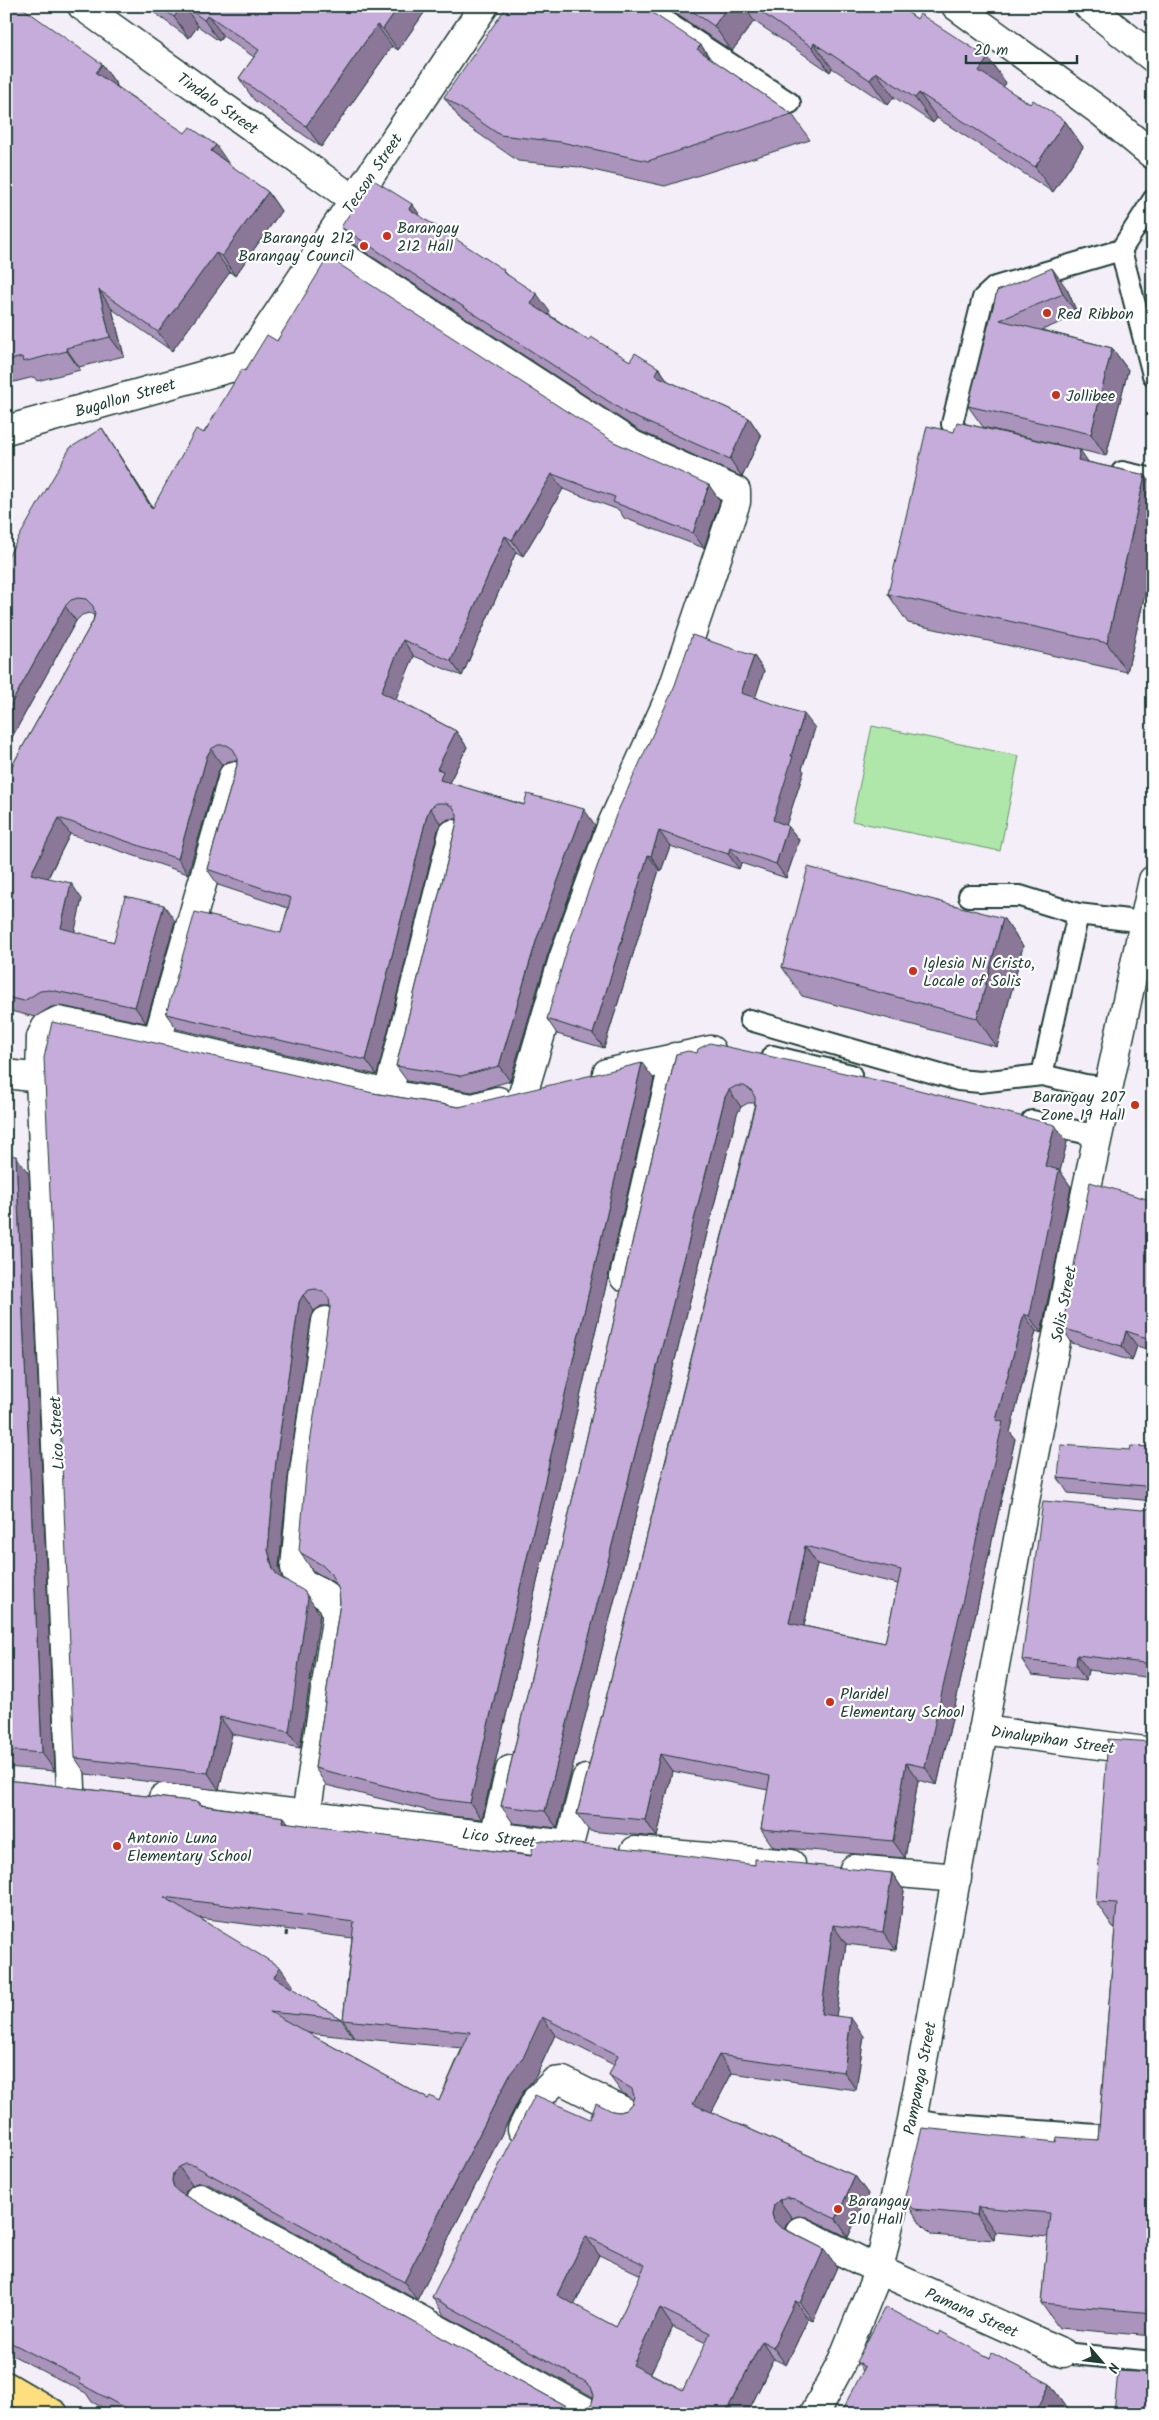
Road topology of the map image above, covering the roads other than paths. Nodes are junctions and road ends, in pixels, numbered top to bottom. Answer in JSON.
{"nodes":[{"id":1,"x":82,"y":6,"type":"edge"},
{"id":2,"x":484,"y":6,"type":"edge"},
{"id":3,"x":642,"y":6,"type":"edge"},
{"id":4,"x":956,"y":6,"type":"edge"},
{"id":5,"x":1088,"y":6,"type":"edge"},
{"id":6,"x":1153,"y":58,"type":"edge"},
{"id":7,"x":790,"y":103,"type":"dead end"},
{"id":8,"x":1153,"y":155,"type":"edge"},
{"id":9,"x":354,"y":200,"type":"junction"},
{"id":10,"x":1153,"y":200,"type":"edge"},
{"id":11,"x":324,"y":244,"type":"junction"},
{"id":12,"x":1121,"y":250,"type":"junction"},
{"id":13,"x":244,"y":364,"type":"joint"},
{"id":14,"x":1153,"y":375,"type":"edge"},
{"id":15,"x":6,"y":430,"type":"edge"},
{"id":16,"x":998,"y":443,"type":"edge"},
{"id":17,"x":1104,"y":468,"type":"edge"},
{"id":18,"x":1153,"y":479,"type":"edge"},
{"id":19,"x":233,"y":776,"type":"edge"},
{"id":20,"x":453,"y":834,"type":"edge"},
{"id":21,"x":1153,"y":880,"type":"edge"},
{"id":22,"x":969,"y":896,"type":"dead end"},
{"id":23,"x":1078,"y":914,"type":"junction"},
{"id":24,"x":1144,"y":922,"type":"junction"},
{"id":25,"x":750,"y":1020,"type":"dead end"},
{"id":26,"x":157,"y":1041,"type":"junction"},
{"id":27,"x":711,"y":1050,"type":"edge"},
{"id":28,"x":772,"y":1056,"type":"edge"},
{"id":29,"x":675,"y":1057,"type":"junction"},
{"id":30,"x":6,"y":1074,"type":"edge"},
{"id":31,"x":1042,"y":1075,"type":"junction"},
{"id":32,"x":40,"y":1078,"type":"junction"},
{"id":33,"x":580,"y":1080,"type":"edge"},
{"id":34,"x":868,"y":1080,"type":"edge"},
{"id":35,"x":552,"y":1087,"type":"edge"},
{"id":36,"x":1110,"y":1088,"type":"junction"},
{"id":37,"x":388,"y":1094,"type":"junction"},
{"id":38,"x":523,"y":1094,"type":"junction"},
{"id":39,"x":1012,"y":1116,"type":"edge"},
{"id":40,"x":1098,"y":1136,"type":"junction"},
{"id":41,"x":618,"y":1301,"type":"edge"},
{"id":42,"x":326,"y":1321,"type":"edge"},
{"id":43,"x":983,"y":1730,"type":"junction"},
{"id":44,"x":515,"y":1749,"type":"edge"},
{"id":45,"x":1153,"y":1752,"type":"edge"},
{"id":46,"x":591,"y":1758,"type":"edge"},
{"id":47,"x":44,"y":1785,"type":"edge"},
{"id":48,"x":140,"y":1796,"type":"edge"},
{"id":49,"x":306,"y":1815,"type":"junction"},
{"id":50,"x":494,"y":1836,"type":"junction"},
{"id":51,"x":569,"y":1845,"type":"junction"},
{"id":52,"x":957,"y":1878,"type":"junction"},
{"id":53,"x":631,"y":2115,"type":"edge"},
{"id":54,"x":912,"y":2120,"type":"junction"},
{"id":55,"x":1097,"y":2135,"type":"edge"},
{"id":56,"x":510,"y":2152,"type":"edge"},
{"id":57,"x":200,"y":2198,"type":"dead end"},
{"id":58,"x":800,"y":2232,"type":"dead end"},
{"id":59,"x":880,"y":2270,"type":"junction"},
{"id":60,"x":1063,"y":2353,"type":"joint"},
{"id":61,"x":1153,"y":2362,"type":"edge"},
{"id":62,"x":6,"y":2386,"type":"edge"},
{"id":63,"x":54,"y":2414,"type":"edge"},
{"id":64,"x":591,"y":2414,"type":"edge"},
{"id":65,"x":814,"y":2414,"type":"edge"}],
"edges":[{"from":1,"to":9,"type":"street","name":"Tindalo Street"},
{"from":2,"to":9,"type":"street","name":"Tecson Street"},
{"from":3,"to":7,"type":"lane"},
{"from":4,"to":8,"type":"street"},
{"from":5,"to":6,"type":"street"},
{"from":9,"to":11,"type":"street","name":"Tecson Street"},
{"from":10,"to":12,"type":"lane"},
{"from":11,"to":13,"type":"street","name":"Tecson Street"},
{"from":11,"to":38,"type":"street"},
{"from":12,"to":14,"type":"lane"},
{"from":12,"to":16,"type":"lane"},
{"from":13,"to":15,"type":"street","name":"Bugallon Street"},
{"from":17,"to":18,"type":"lane"},
{"from":19,"to":26,"type":"street"},
{"from":20,"to":37,"type":"street"},
{"from":21,"to":24,"type":"street","name":"Solis Street"},
{"from":22,"to":23,"type":"lane"},
{"from":23,"to":24,"type":"lane"},
{"from":23,"to":31,"type":"lane"},
{"from":24,"to":36,"type":"street","name":"Solis Street"},
{"from":25,"to":31,"type":"lane"},
{"from":26,"to":32,"type":"street","name":"Lico Street"},
{"from":26,"to":37,"type":"street","name":"Lico Street"},
{"from":27,"to":29,"type":"street"},
{"from":28,"to":34,"type":"lane"},
{"from":29,"to":33,"type":"street"},
{"from":29,"to":41,"type":"street"},
{"from":30,"to":32,"type":"street"},
{"from":31,"to":36,"type":"lane"},
{"from":32,"to":47,"type":"street","name":"Lico Street"},
{"from":35,"to":38,"type":"street","name":"Lico Street"},
{"from":36,"to":40,"type":"street","name":"Solis Street"},
{"from":37,"to":38,"type":"street","name":"Lico Street"},
{"from":39,"to":40,"type":"lane"},
{"from":40,"to":43,"type":"street","name":"Solis Street"},
{"from":42,"to":49,"type":"street"},
{"from":43,"to":45,"type":"street","name":"Dinalupihan Street"},
{"from":43,"to":52,"type":"street","name":"Pampanga Street"},
{"from":44,"to":50,"type":"street"},
{"from":46,"to":51,"type":"street"},
{"from":48,"to":49,"type":"street","name":"Lico Street"},
{"from":49,"to":50,"type":"street","name":"Lico Street"},
{"from":50,"to":51,"type":"street","name":"Lico Street"},
{"from":51,"to":52,"type":"street","name":"Lico Street"},
{"from":52,"to":54,"type":"street","name":"Pampanga Street"},
{"from":53,"to":56,"type":"street"},
{"from":54,"to":55,"type":"lane"},
{"from":54,"to":59,"type":"street","name":"Pampanga Street"},
{"from":57,"to":64,"type":"street"},
{"from":58,"to":59,"type":"street","name":"Pamana Street"},
{"from":59,"to":60,"type":"street","name":"Pamana Street"},
{"from":59,"to":65,"type":"street","name":"Pampanga Street"},
{"from":60,"to":61,"type":"lane","name":"Pamana Street"},
{"from":62,"to":63,"type":"main road"}]}
